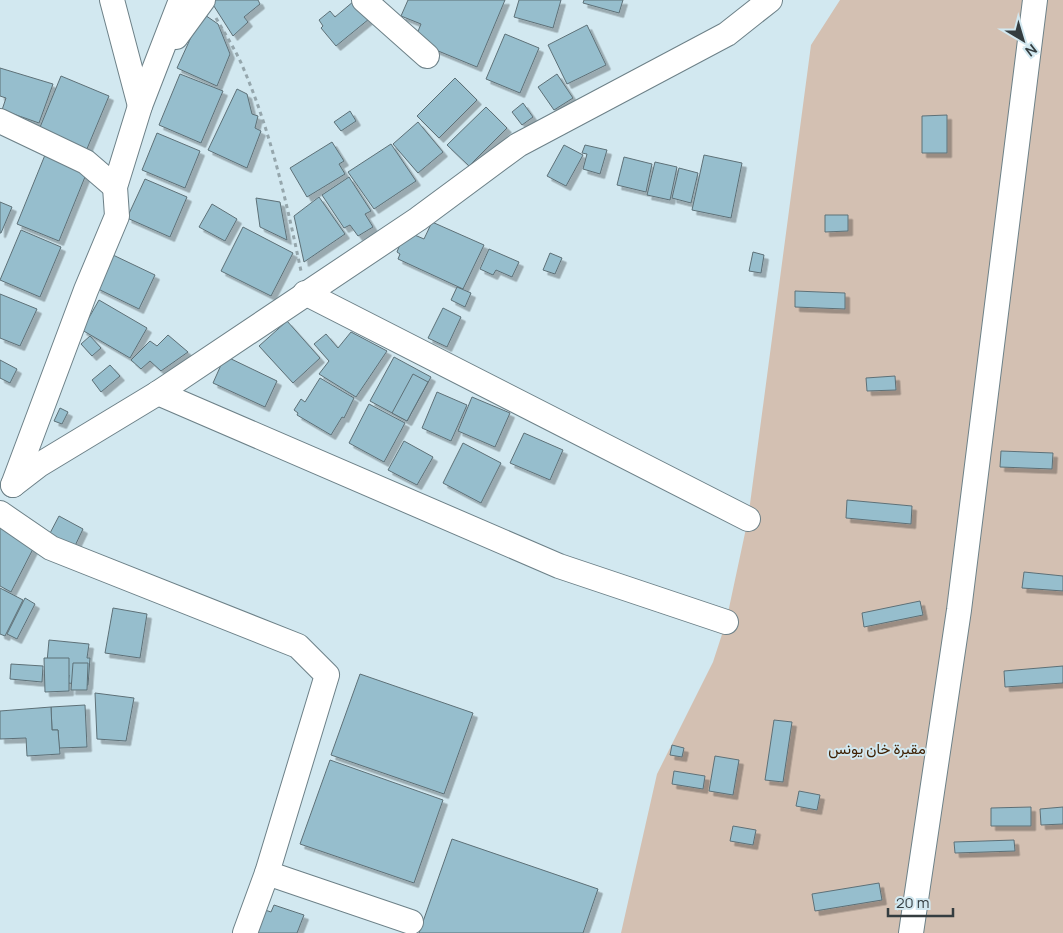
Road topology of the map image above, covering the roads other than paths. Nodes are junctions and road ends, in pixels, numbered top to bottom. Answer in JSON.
{"nodes":[{"id":1,"x":112,"y":0,"type":"edge"},
{"id":2,"x":180,"y":0,"type":"edge"},
{"id":3,"x":364,"y":0,"type":"edge"},
{"id":4,"x":770,"y":0,"type":"edge"},
{"id":5,"x":1035,"y":0,"type":"edge"},
{"id":6,"x":209,"y":8,"type":"edge"},
{"id":7,"x":427,"y":56,"type":"dead end"},
{"id":8,"x":160,"y":59,"type":"junction"},
{"id":9,"x":140,"y":106,"type":"junction"},
{"id":10,"x":0,"y":121,"type":"edge"},
{"id":11,"x":116,"y":187,"type":"junction"},
{"id":12,"x":305,"y":293,"type":"junction"},
{"id":13,"x":158,"y":393,"type":"junction"},
{"id":14,"x":6,"y":494,"type":"edge"},
{"id":15,"x":0,"y":513,"type":"edge"},
{"id":16,"x":748,"y":519,"type":"dead end"},
{"id":17,"x":726,"y":622,"type":"dead end"},
{"id":18,"x":267,"y":873,"type":"junction"},
{"id":19,"x":411,"y":922,"type":"dead end"},
{"id":20,"x":245,"y":933,"type":"edge"},
{"id":21,"x":911,"y":933,"type":"edge"}],
"edges":[{"from":1,"to":9,"type":"street"},
{"from":2,"to":8,"type":"street"},
{"from":3,"to":7,"type":"street"},
{"from":4,"to":12,"type":"street"},
{"from":5,"to":21,"type":"street"},
{"from":6,"to":8,"type":"street"},
{"from":8,"to":9,"type":"street"},
{"from":9,"to":11,"type":"street"},
{"from":10,"to":11,"type":"street"},
{"from":11,"to":14,"type":"street"},
{"from":12,"to":13,"type":"street"},
{"from":12,"to":16,"type":"street"},
{"from":13,"to":14,"type":"street"},
{"from":13,"to":17,"type":"street"},
{"from":15,"to":18,"type":"street"},
{"from":18,"to":19,"type":"street"},
{"from":18,"to":20,"type":"street"}]}
